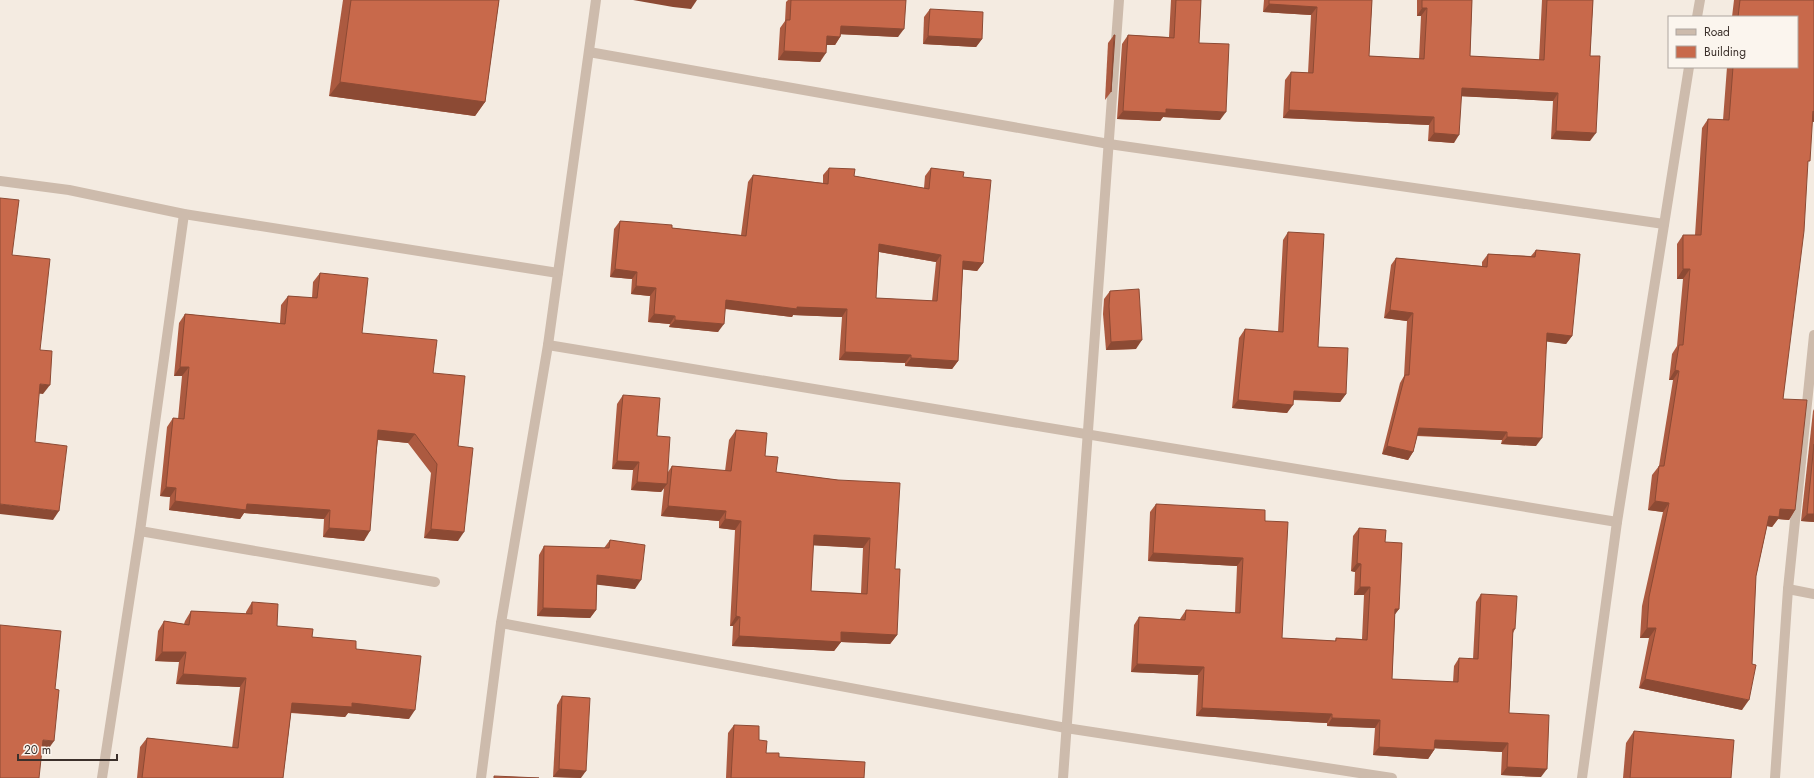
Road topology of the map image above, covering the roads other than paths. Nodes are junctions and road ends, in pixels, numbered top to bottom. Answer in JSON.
{"nodes":[{"id":1,"x":596,"y":0,"type":"edge"},
{"id":2,"x":1119,"y":0,"type":"edge"},
{"id":3,"x":1700,"y":0,"type":"edge"},
{"id":4,"x":1697,"y":16,"type":"edge"},
{"id":5,"x":589,"y":52,"type":"junction"},
{"id":6,"x":1689,"y":68,"type":"edge"},
{"id":7,"x":1108,"y":144,"type":"junction"},
{"id":8,"x":0,"y":181,"type":"edge"},
{"id":9,"x":184,"y":214,"type":"junction"},
{"id":10,"x":1664,"y":224,"type":"junction"},
{"id":11,"x":558,"y":273,"type":"junction"},
{"id":12,"x":1814,"y":335,"type":"edge"},
{"id":13,"x":548,"y":345,"type":"junction"},
{"id":14,"x":1088,"y":435,"type":"junction"},
{"id":15,"x":1617,"y":522,"type":"junction"},
{"id":16,"x":140,"y":531,"type":"junction"},
{"id":17,"x":434,"y":582,"type":"dead end"},
{"id":18,"x":1788,"y":589,"type":"junction"},
{"id":19,"x":1814,"y":594,"type":"edge"},
{"id":20,"x":501,"y":623,"type":"junction"},
{"id":21,"x":1066,"y":728,"type":"junction"},
{"id":22,"x":102,"y":778,"type":"edge"},
{"id":23,"x":481,"y":778,"type":"edge"},
{"id":24,"x":1063,"y":778,"type":"edge"},
{"id":25,"x":1392,"y":778,"type":"edge"},
{"id":26,"x":1582,"y":778,"type":"edge"},
{"id":27,"x":1775,"y":778,"type":"edge"}],
"edges":[{"from":1,"to":5,"type":"street"},
{"from":2,"to":7,"type":"street"},
{"from":3,"to":4,"type":"street"},
{"from":5,"to":7,"type":"street"},
{"from":5,"to":11,"type":"street"},
{"from":6,"to":10,"type":"street"},
{"from":7,"to":10,"type":"street"},
{"from":7,"to":14,"type":"street"},
{"from":8,"to":9,"type":"street"},
{"from":9,"to":11,"type":"street"},
{"from":9,"to":16,"type":"street"},
{"from":10,"to":15,"type":"street"},
{"from":11,"to":13,"type":"street"},
{"from":12,"to":18,"type":"street"},
{"from":13,"to":14,"type":"street"},
{"from":13,"to":20,"type":"street"},
{"from":14,"to":15,"type":"street"},
{"from":14,"to":21,"type":"street"},
{"from":15,"to":26,"type":"street"},
{"from":16,"to":17,"type":"street"},
{"from":16,"to":22,"type":"street"},
{"from":18,"to":19,"type":"street"},
{"from":18,"to":27,"type":"street"},
{"from":20,"to":21,"type":"street"},
{"from":20,"to":23,"type":"street"},
{"from":21,"to":24,"type":"street"},
{"from":21,"to":25,"type":"street"}]}
